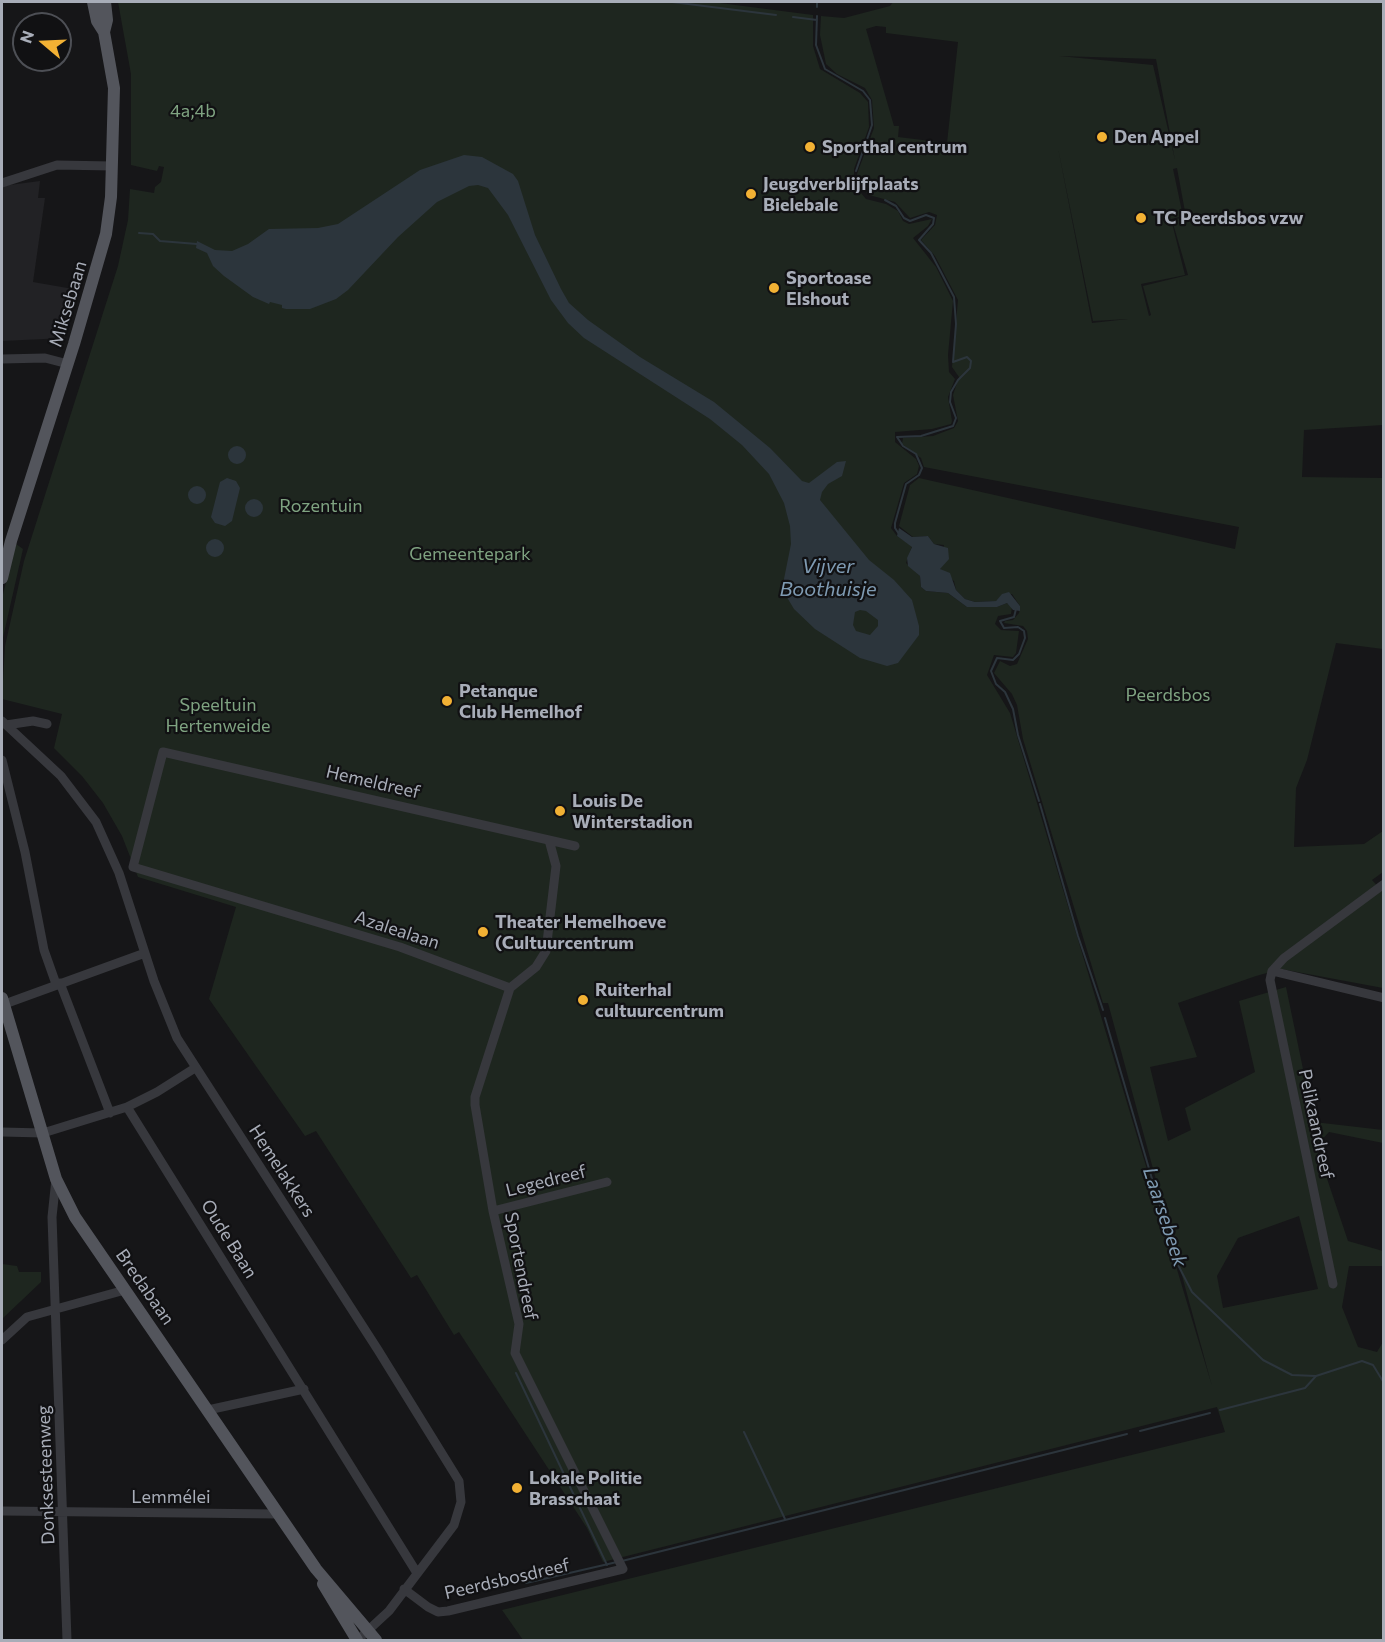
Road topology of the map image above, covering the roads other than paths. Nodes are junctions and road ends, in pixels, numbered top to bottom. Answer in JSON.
{"nodes":[{"id":1,"x":93,"y":2,"type":"edge"},
{"id":2,"x":105,"y":2,"type":"edge"},
{"id":3,"x":103,"y":24,"type":"junction"},
{"id":4,"x":112,"y":166,"type":"junction"},
{"id":5,"x":2,"y":183,"type":"edge"},
{"id":6,"x":2,"y":359,"type":"edge"},
{"id":7,"x":68,"y":364,"type":"junction"},
{"id":8,"x":6,"y":542,"type":"edge"},
{"id":9,"x":2,"y":578,"type":"edge"},
{"id":10,"x":47,"y":724,"type":"dead end"},
{"id":11,"x":3,"y":726,"type":"edge"},
{"id":12,"x":2,"y":760,"type":"edge"},
{"id":13,"x":549,"y":840,"type":"junction"},
{"id":14,"x":556,"y":860,"type":"junction"},
{"id":15,"x":133,"y":867,"type":"junction"},
{"id":16,"x":118,"y":873,"type":"junction"},
{"id":17,"x":1383,"y":884,"type":"edge"},
{"id":18,"x":145,"y":953,"type":"junction"},
{"id":19,"x":1272,"y":971,"type":"junction"},
{"id":20,"x":58,"y":984,"type":"junction"},
{"id":21,"x":510,"y":988,"type":"junction"},
{"id":22,"x":1383,"y":998,"type":"edge"},
{"id":23,"x":2,"y":1002,"type":"edge"},
{"id":24,"x":195,"y":1068,"type":"junction"},
{"id":25,"x":127,"y":1107,"type":"junction"},
{"id":26,"x":110,"y":1113,"type":"junction"},
{"id":27,"x":2,"y":1132,"type":"edge"},
{"id":28,"x":43,"y":1132,"type":"junction"},
{"id":29,"x":56,"y":1179,"type":"junction"},
{"id":30,"x":607,"y":1182,"type":"dead end"},
{"id":31,"x":493,"y":1211,"type":"junction"},
{"id":32,"x":1333,"y":1284,"type":"dead end"},
{"id":33,"x":125,"y":1290,"type":"junction"},
{"id":34,"x":56,"y":1308,"type":"junction"},
{"id":35,"x":2,"y":1340,"type":"edge"},
{"id":36,"x":304,"y":1389,"type":"junction"},
{"id":37,"x":208,"y":1410,"type":"junction"},
{"id":38,"x":2,"y":1511,"type":"edge"},
{"id":39,"x":64,"y":1512,"type":"junction"},
{"id":40,"x":278,"y":1514,"type":"junction"},
{"id":41,"x":621,"y":1566,"type":"joint"},
{"id":42,"x":316,"y":1569,"type":"junction"},
{"id":43,"x":417,"y":1573,"type":"junction"},
{"id":44,"x":404,"y":1589,"type":"junction"},
{"id":45,"x":372,"y":1636,"type":"edge"},
{"id":46,"x":356,"y":1640,"type":"edge"},
{"id":47,"x":67,"y":1641,"type":"edge"}],
"edges":[{"from":1,"to":3,"type":"main road","name":"Miksebaan"},
{"from":2,"to":3,"type":"main road","name":"Miksebaan"},
{"from":3,"to":4,"type":"main road","name":"Miksebaan"},
{"from":4,"to":5,"type":"street"},
{"from":4,"to":7,"type":"main road","name":"Miksebaan"},
{"from":6,"to":7,"type":"street"},
{"from":7,"to":8,"type":"main road","name":"Miksebaan"},
{"from":8,"to":9,"type":"main road","name":"Miksebaan"},
{"from":10,"to":11,"type":"street"},
{"from":11,"to":16,"type":"street","name":"Hemelakkers"},
{"from":12,"to":20,"type":"street"},
{"from":13,"to":14,"type":"street"},
{"from":13,"to":14,"type":"street","name":"Hemeldreef"},
{"from":13,"to":15,"type":"street","name":"Hemeldreef"},
{"from":14,"to":21,"type":"street"},
{"from":15,"to":16,"type":"street"},
{"from":15,"to":21,"type":"street","name":"Azalealaan"},
{"from":16,"to":18,"type":"street","name":"Hemelakkers"},
{"from":17,"to":19,"type":"street"},
{"from":18,"to":20,"type":"street"},
{"from":18,"to":24,"type":"street","name":"Hemelakkers"},
{"from":19,"to":22,"type":"street"},
{"from":19,"to":32,"type":"street","name":"Pelikaandreef"},
{"from":20,"to":23,"type":"street"},
{"from":20,"to":26,"type":"street"},
{"from":21,"to":31,"type":"street","name":"Sportendreef"},
{"from":23,"to":28,"type":"main road","name":"Bredabaan"},
{"from":24,"to":25,"type":"street"},
{"from":24,"to":43,"type":"street","name":"Hemelakkers"},
{"from":25,"to":26,"type":"street"},
{"from":25,"to":36,"type":"street","name":"Oude Baan"},
{"from":26,"to":28,"type":"street"},
{"from":27,"to":28,"type":"street"},
{"from":28,"to":29,"type":"main road","name":"Bredabaan"},
{"from":29,"to":33,"type":"main road","name":"Bredabaan"},
{"from":29,"to":34,"type":"street","name":"Donksesteenweg"},
{"from":30,"to":31,"type":"street","name":"Legedreef"},
{"from":31,"to":41,"type":"street","name":"Sportendreef"},
{"from":33,"to":34,"type":"street"},
{"from":33,"to":37,"type":"main road","name":"Bredabaan"},
{"from":34,"to":35,"type":"street"},
{"from":34,"to":39,"type":"street","name":"Donksesteenweg"},
{"from":36,"to":37,"type":"street"},
{"from":36,"to":43,"type":"street","name":"Oude Baan"},
{"from":37,"to":40,"type":"main road","name":"Bredabaan"},
{"from":38,"to":39,"type":"street","name":"Lemmélei"},
{"from":39,"to":40,"type":"street","name":"Lemmélei"},
{"from":39,"to":47,"type":"street","name":"Donksesteenweg"},
{"from":40,"to":42,"type":"main road","name":"Bredabaan"},
{"from":41,"to":44,"type":"street","name":"Peerdsbosdreef"},
{"from":42,"to":45,"type":"main road","name":"Bredabaan"},
{"from":42,"to":46,"type":"main road","name":"Bredabaan"},
{"from":43,"to":44,"type":"street","name":"Hemelakkers"},
{"from":44,"to":45,"type":"street","name":"Hemelakkers"},
{"from":45,"to":46,"type":"street","name":"Bredabaan"}]}
